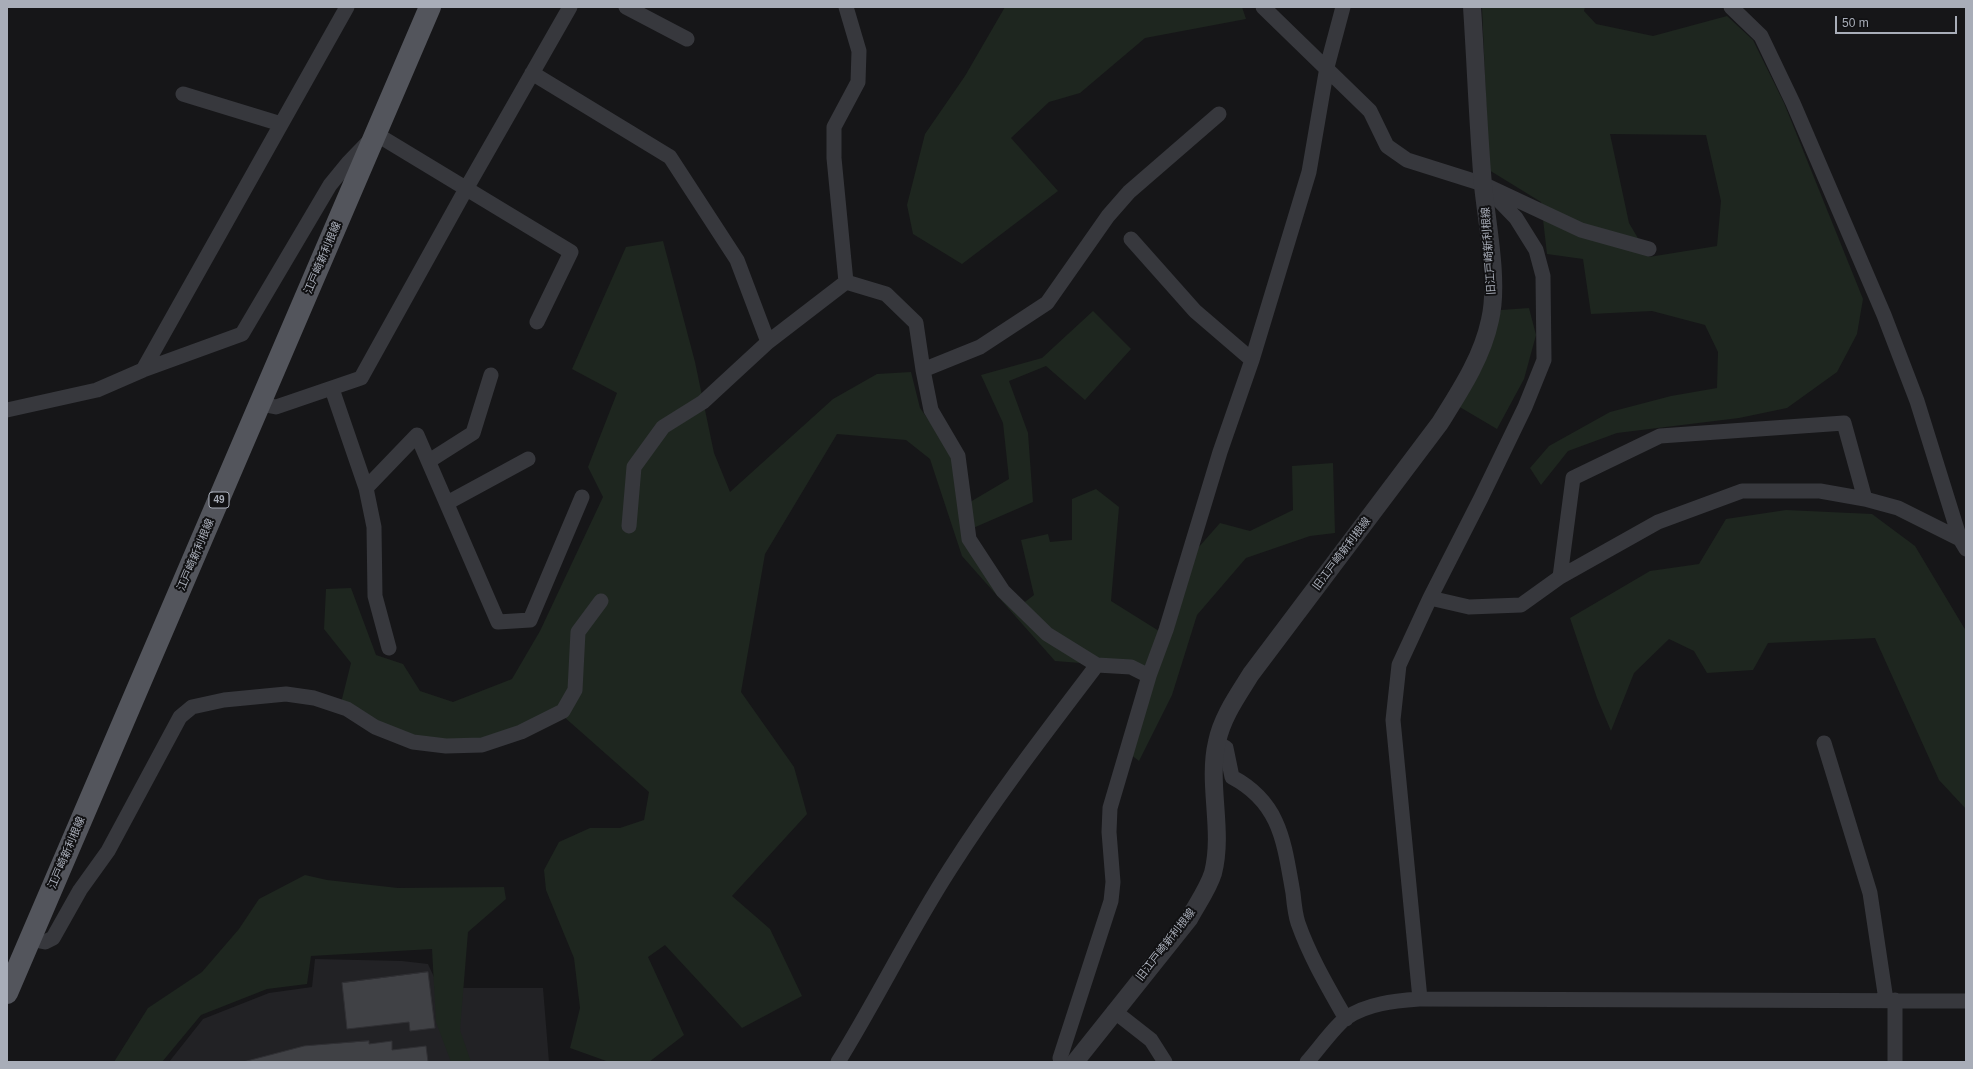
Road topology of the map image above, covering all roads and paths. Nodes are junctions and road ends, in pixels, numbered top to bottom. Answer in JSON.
{"nodes":[{"id":1,"x":347,"y":7,"type":"edge"},
{"id":2,"x":430,"y":7,"type":"edge"},
{"id":3,"x":570,"y":7,"type":"edge"},
{"id":4,"x":626,"y":7,"type":"edge"},
{"id":5,"x":846,"y":7,"type":"edge"},
{"id":6,"x":1263,"y":7,"type":"edge"},
{"id":7,"x":1342,"y":7,"type":"edge"},
{"id":8,"x":1472,"y":7,"type":"edge"},
{"id":9,"x":1731,"y":7,"type":"edge"},
{"id":10,"x":687,"y":39,"type":"dead end"},
{"id":11,"x":1327,"y":67,"type":"junction"},
{"id":12,"x":532,"y":73,"type":"junction"},
{"id":13,"x":182,"y":94,"type":"dead end"},
{"id":14,"x":1219,"y":114,"type":"dead end"},
{"id":15,"x":281,"y":124,"type":"junction"},
{"id":16,"x":376,"y":134,"type":"junction"},
{"id":17,"x":1483,"y":184,"type":"junction"},
{"id":18,"x":466,"y":189,"type":"junction"},
{"id":19,"x":1131,"y":239,"type":"dead end"},
{"id":20,"x":1649,"y":249,"type":"dead end"},
{"id":21,"x":846,"y":282,"type":"junction"},
{"id":22,"x":537,"y":322,"type":"dead end"},
{"id":23,"x":768,"y":342,"type":"junction"},
{"id":24,"x":1252,"y":360,"type":"junction"},
{"id":25,"x":143,"y":370,"type":"junction"},
{"id":26,"x":922,"y":370,"type":"junction"},
{"id":27,"x":492,"y":375,"type":"dead end"},
{"id":28,"x":332,"y":389,"type":"junction"},
{"id":29,"x":261,"y":404,"type":"junction"},
{"id":30,"x":7,"y":410,"type":"edge"},
{"id":31,"x":528,"y":459,"type":"dead end"},
{"id":32,"x":429,"y":461,"type":"junction"},
{"id":33,"x":366,"y":488,"type":"junction"},
{"id":34,"x":582,"y":497,"type":"dead end"},
{"id":35,"x":1865,"y":499,"type":"junction"},
{"id":36,"x":447,"y":503,"type":"junction"},
{"id":37,"x":629,"y":526,"type":"dead end"},
{"id":38,"x":1963,"y":544,"type":"edge"},
{"id":39,"x":1560,"y":577,"type":"junction"},
{"id":40,"x":1430,"y":598,"type":"junction"},
{"id":41,"x":601,"y":601,"type":"dead end"},
{"id":42,"x":390,"y":648,"type":"dead end"},
{"id":43,"x":1097,"y":665,"type":"junction"},
{"id":44,"x":1149,"y":676,"type":"junction"},
{"id":45,"x":1216,"y":742,"type":"junction"},
{"id":46,"x":1824,"y":743,"type":"dead end"},
{"id":47,"x":30,"y":939,"type":"junction"},
{"id":48,"x":7,"y":993,"type":"edge"},
{"id":49,"x":1420,"y":998,"type":"junction"},
{"id":50,"x":1890,"y":1000,"type":"junction"},
{"id":51,"x":1966,"y":1001,"type":"edge"},
{"id":52,"x":1114,"y":1011,"type":"junction"},
{"id":53,"x":1346,"y":1019,"type":"junction"},
{"id":54,"x":838,"y":1062,"type":"edge"},
{"id":55,"x":1061,"y":1062,"type":"edge"},
{"id":56,"x":1075,"y":1062,"type":"edge"},
{"id":57,"x":1165,"y":1062,"type":"edge"},
{"id":58,"x":1307,"y":1062,"type":"edge"},
{"id":59,"x":1895,"y":1062,"type":"edge"}],
"edges":[{"from":1,"to":15,"type":"street"},
{"from":2,"to":16,"type":"main road","name":"江戸崎新利根線","number":"49"},
{"from":3,"to":12,"type":"street"},
{"from":4,"to":10,"type":"street"},
{"from":5,"to":21,"type":"street"},
{"from":6,"to":11,"type":"street"},
{"from":7,"to":11,"type":"street"},
{"from":8,"to":17,"type":"street","name":"旧江戸崎新利根線"},
{"from":9,"to":38,"type":"street"},
{"from":11,"to":17,"type":"street"},
{"from":11,"to":24,"type":"street"},
{"from":12,"to":18,"type":"street"},
{"from":12,"to":23,"type":"street"},
{"from":13,"to":15,"type":"street"},
{"from":14,"to":26,"type":"street"},
{"from":15,"to":25,"type":"street"},
{"from":16,"to":18,"type":"street"},
{"from":16,"to":25,"type":"street"},
{"from":16,"to":29,"type":"main road","name":"江戸崎新利根線","number":"49"},
{"from":17,"to":20,"type":"street"},
{"from":17,"to":40,"type":"street"},
{"from":17,"to":45,"type":"street","name":"旧江戸崎新利根線"},
{"from":18,"to":22,"type":"street"},
{"from":18,"to":28,"type":"street"},
{"from":19,"to":24,"type":"street"},
{"from":21,"to":23,"type":"street"},
{"from":21,"to":26,"type":"street"},
{"from":23,"to":37,"type":"street"},
{"from":24,"to":44,"type":"street"},
{"from":25,"to":30,"type":"street"},
{"from":26,"to":43,"type":"street"},
{"from":27,"to":32,"type":"street"},
{"from":28,"to":29,"type":"street"},
{"from":28,"to":33,"type":"street"},
{"from":29,"to":47,"type":"main road","name":"江戸崎新利根線","number":"49"},
{"from":31,"to":36,"type":"street"},
{"from":32,"to":33,"type":"street"},
{"from":32,"to":36,"type":"street"},
{"from":33,"to":42,"type":"street"},
{"from":34,"to":36,"type":"street"},
{"from":35,"to":38,"type":"street"},
{"from":35,"to":39,"type":"street"},
{"from":35,"to":39,"type":"street"},
{"from":39,"to":40,"type":"street"},
{"from":40,"to":49,"type":"street"},
{"from":41,"to":47,"type":"street"},
{"from":43,"to":44,"type":"street"},
{"from":43,"to":54,"type":"street"},
{"from":44,"to":55,"type":"street"},
{"from":45,"to":52,"type":"street","name":"旧江戸崎新利根線"},
{"from":45,"to":53,"type":"street"},
{"from":46,"to":50,"type":"street"},
{"from":47,"to":48,"type":"main road","name":"江戸崎新利根線","number":"49"},
{"from":49,"to":50,"type":"street"},
{"from":49,"to":53,"type":"street"},
{"from":50,"to":51,"type":"street"},
{"from":50,"to":59,"type":"street"},
{"from":52,"to":56,"type":"street","name":"旧江戸崎新利根線"},
{"from":52,"to":57,"type":"street"},
{"from":53,"to":58,"type":"street"}]}
